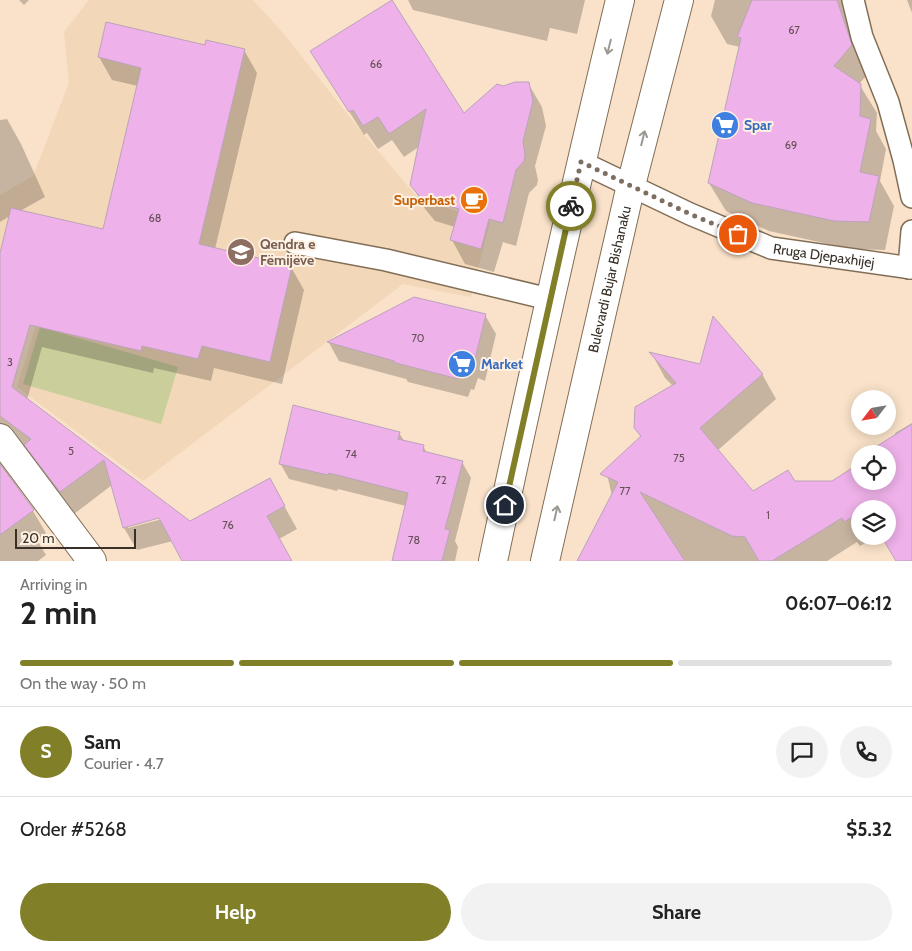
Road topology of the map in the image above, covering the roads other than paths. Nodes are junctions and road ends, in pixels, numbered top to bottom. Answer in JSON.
{"nodes":[{"id":1,"x":620,"y":0,"type":"edge"},
{"id":2,"x":679,"y":0,"type":"edge"},
{"id":3,"x":853,"y":0,"type":"edge"},
{"id":4,"x":581,"y":162,"type":"junction"},
{"id":5,"x":631,"y":185,"type":"junction"},
{"id":6,"x":912,"y":197,"type":"edge"},
{"id":7,"x":912,"y":231,"type":"edge"},
{"id":8,"x":295,"y":243,"type":"dead end"},
{"id":9,"x":911,"y":268,"type":"edge"},
{"id":10,"x":550,"y":299,"type":"junction"},
{"id":11,"x":0,"y":438,"type":"edge"},
{"id":12,"x":92,"y":561,"type":"edge"},
{"id":13,"x":493,"y":561,"type":"edge"},
{"id":14,"x":545,"y":561,"type":"edge"}],
"edges":[{"from":1,"to":4,"type":"main road","one_way":true},
{"from":5,"to":2,"type":"main road","name":"Bulevardi Bujar Bishanaku","one_way":true},
{"from":3,"to":6,"type":"lane"},
{"from":4,"to":5,"type":"lane","name":"Rruga Djepaxhijej"},
{"from":4,"to":10,"type":"main road"},
{"from":5,"to":9,"type":"lane","name":"Rruga Djepaxhijej"},
{"from":14,"to":5,"type":"main road","name":"Bulevardi Bujar Bishanaku","one_way":true},
{"from":7,"to":9,"type":"lane"},
{"from":8,"to":10,"type":"lane"},
{"from":10,"to":13,"type":"main road"},
{"from":11,"to":12,"type":"main road"}]}
